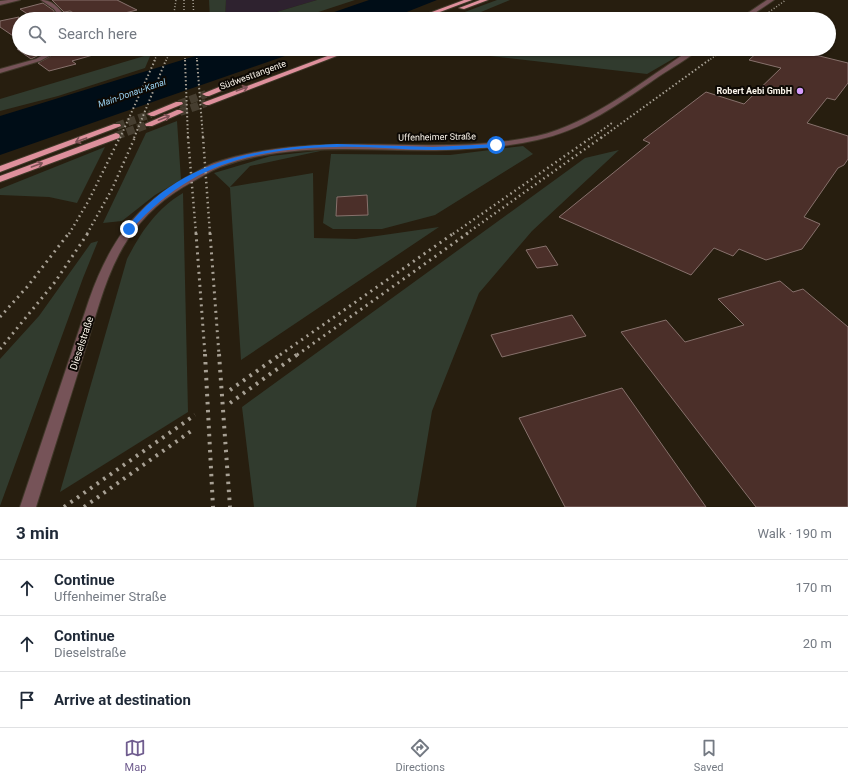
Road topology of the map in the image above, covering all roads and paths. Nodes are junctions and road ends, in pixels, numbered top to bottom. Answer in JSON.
{"nodes":[{"id":1,"x":17,"y":0,"type":"edge"},
{"id":2,"x":44,"y":0,"type":"edge"},
{"id":3,"x":469,"y":0,"type":"edge"},
{"id":4,"x":485,"y":0,"type":"edge"},
{"id":5,"x":771,"y":0,"type":"edge"},
{"id":6,"x":0,"y":3,"type":"edge"},
{"id":7,"x":59,"y":12,"type":"edge"},
{"id":8,"x":436,"y":12,"type":"edge"},
{"id":9,"x":453,"y":12,"type":"edge"},
{"id":10,"x":753,"y":12,"type":"edge"},
{"id":11,"x":46,"y":56,"type":"edge"},
{"id":12,"x":313,"y":56,"type":"edge"},
{"id":13,"x":333,"y":56,"type":"edge"},
{"id":14,"x":685,"y":56,"type":"edge"},
{"id":15,"x":0,"y":71,"type":"edge"},
{"id":16,"x":206,"y":94,"type":"tunnel mouth"},
{"id":17,"x":206,"y":103,"type":"tunnel mouth"},
{"id":18,"x":151,"y":114,"type":"tunnel mouth"},
{"id":19,"x":149,"y":124,"type":"tunnel mouth"},
{"id":20,"x":118,"y":126,"type":"tunnel mouth"},
{"id":21,"x":116,"y":136,"type":"tunnel mouth"},
{"id":22,"x":0,"y":168,"type":"edge"},
{"id":23,"x":0,"y":179,"type":"edge"},
{"id":24,"x":163,"y":195,"type":"joint"},
{"id":25,"x":28,"y":507,"type":"edge"}],
"edges":[{"from":1,"to":6,"type":"street"},
{"from":2,"to":7,"type":"street"},
{"from":3,"to":8,"type":"highway"},
{"from":4,"to":9,"type":"highway"},
{"from":5,"to":10,"type":"street"},
{"from":11,"to":15,"type":"street"},
{"from":12,"to":16,"type":"highway","name":"Südwesttangente"},
{"from":17,"to":13,"type":"highway","name":"Südwesttangente","one_way":true},
{"from":14,"to":24,"type":"street","name":"Uffenheimer Straße"},
{"from":19,"to":18,"type":"highway","one_way":true},
{"from":20,"to":22,"type":"highway","one_way":true},
{"from":23,"to":21,"type":"highway","one_way":true},
{"from":24,"to":25,"type":"street","name":"Dieselstraße"}]}
